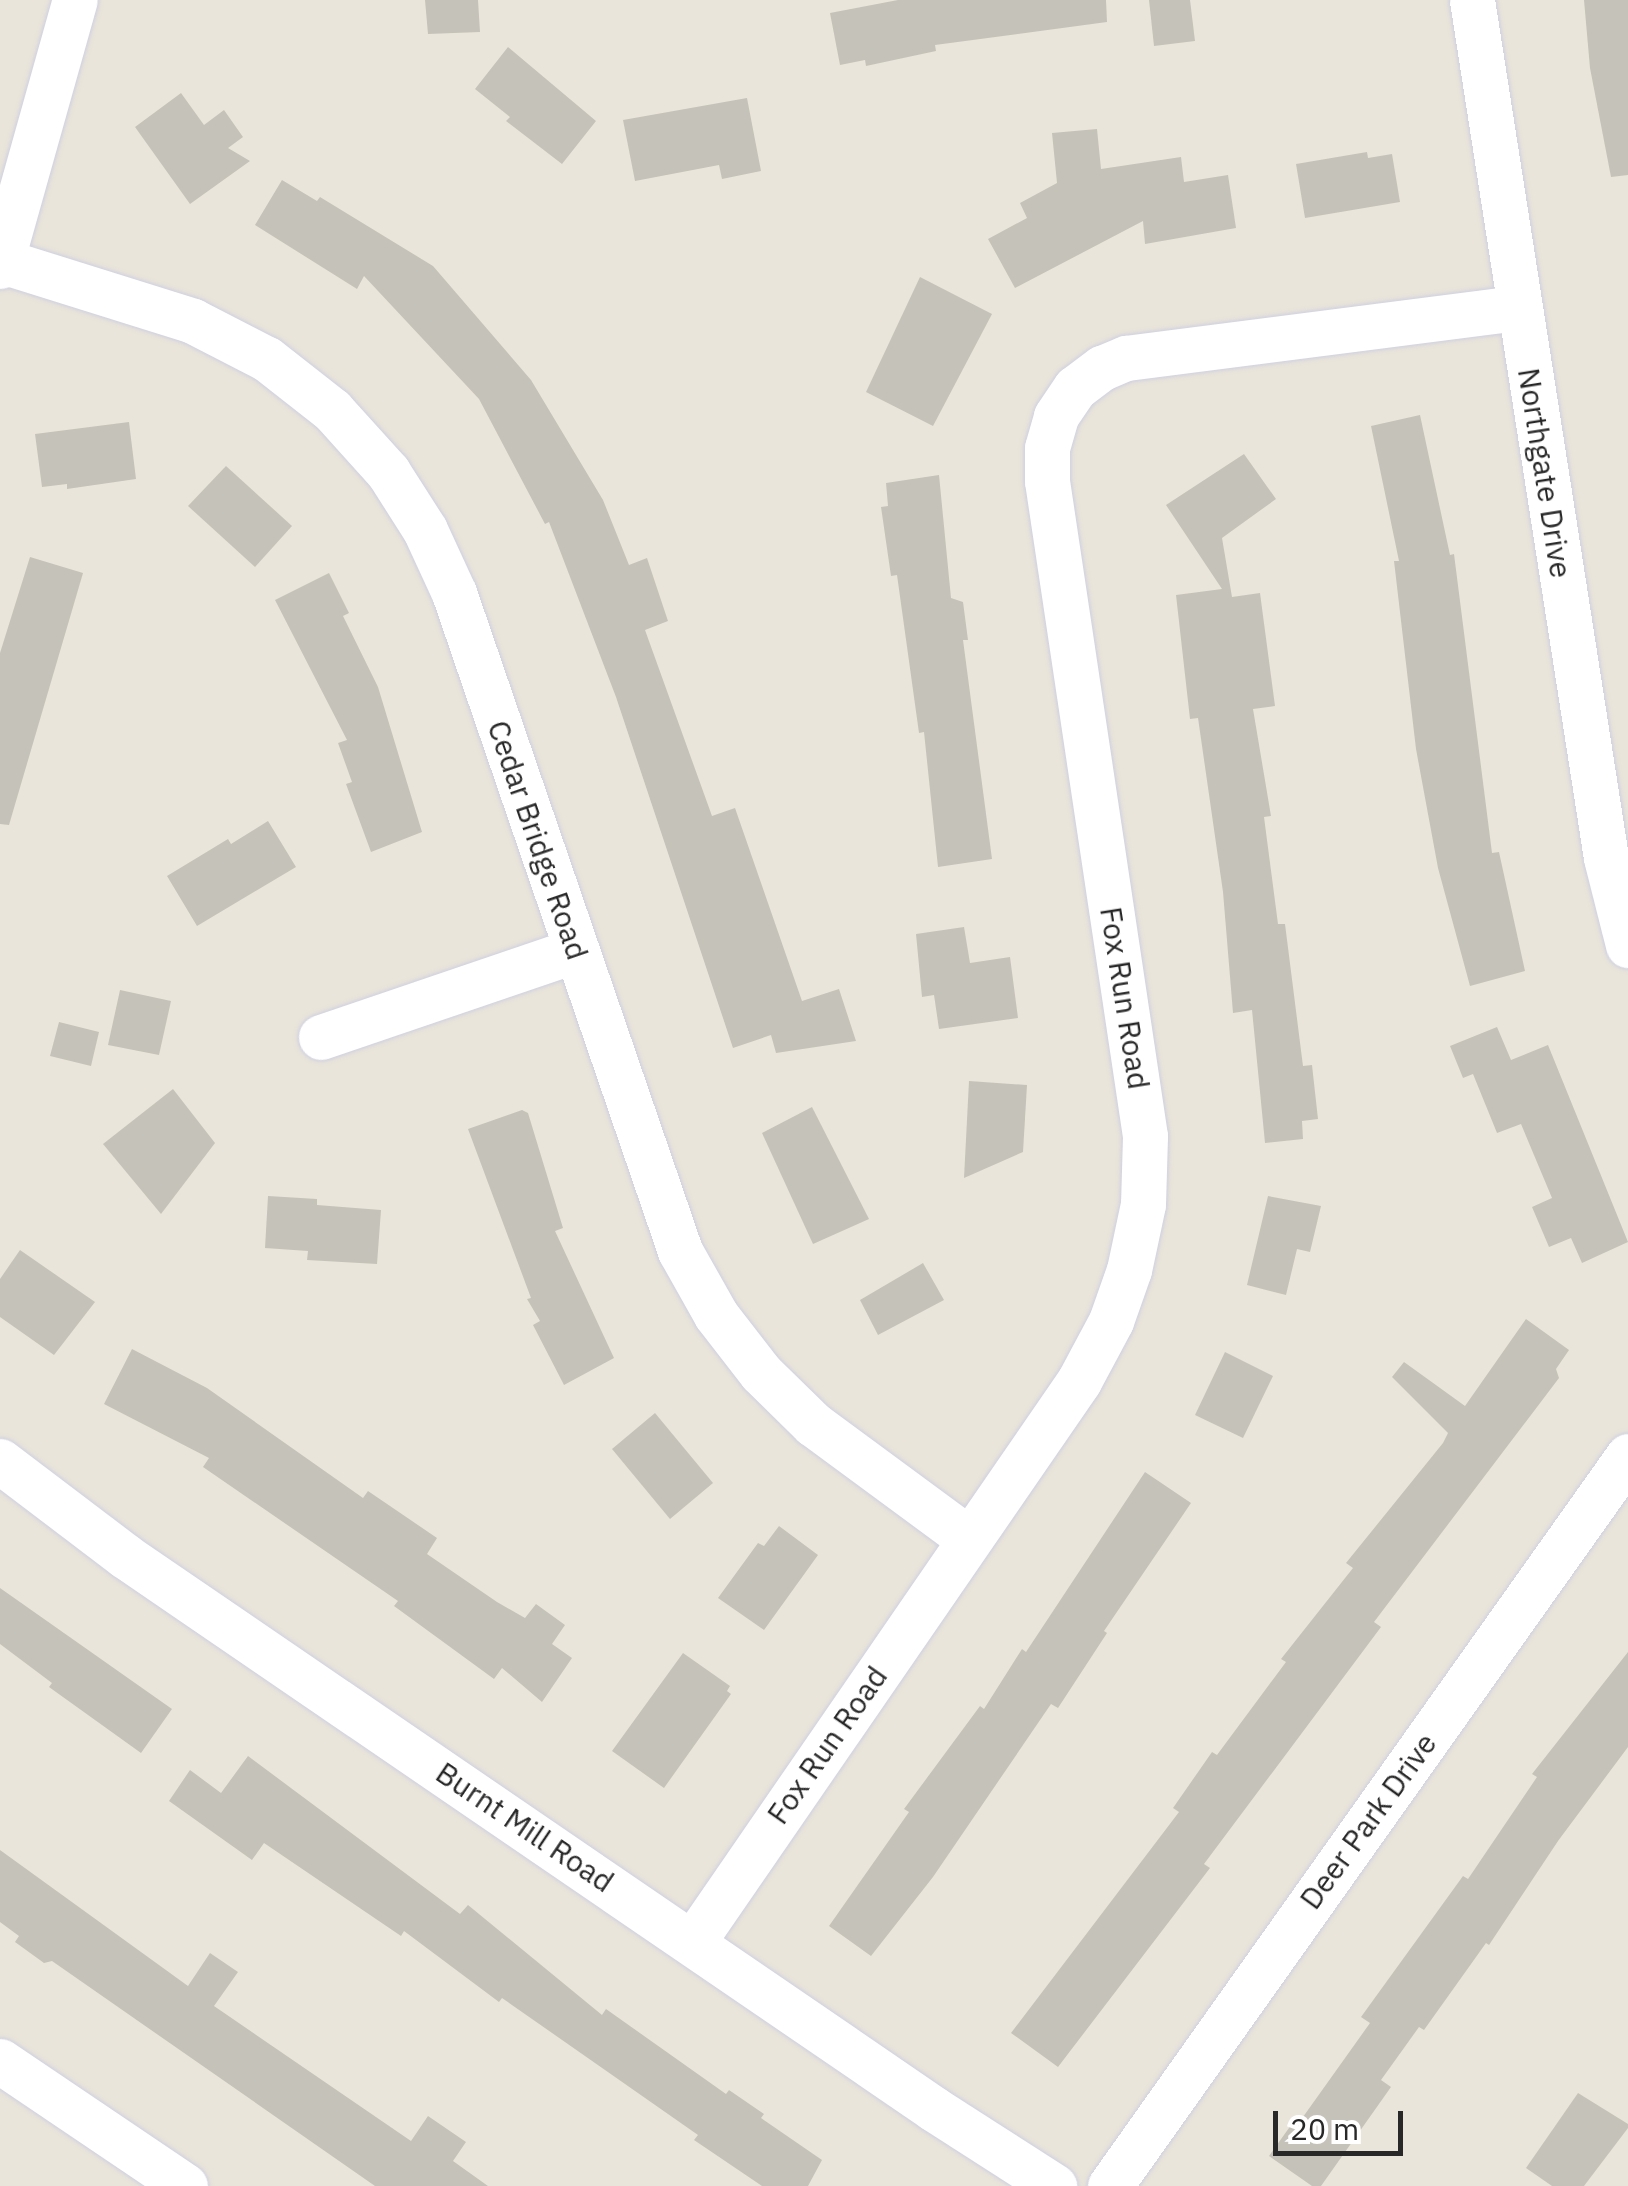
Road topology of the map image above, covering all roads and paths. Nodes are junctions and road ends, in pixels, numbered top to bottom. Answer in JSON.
{"nodes":[{"id":1,"x":75,"y":0,"type":"edge"},
{"id":2,"x":1472,"y":0,"type":"edge"},
{"id":3,"x":1,"y":263,"type":"edge"},
{"id":4,"x":1519,"y":308,"type":"junction"},
{"id":5,"x":1628,"y":944,"type":"edge"},
{"id":6,"x":576,"y":950,"type":"junction"},
{"id":7,"x":320,"y":1036,"type":"dead end"},
{"id":8,"x":1628,"y":1456,"type":"edge"},
{"id":9,"x":0,"y":1461,"type":"edge"},
{"id":10,"x":969,"y":1539,"type":"junction"},
{"id":11,"x":693,"y":1942,"type":"junction"},
{"id":12,"x":0,"y":2061,"type":"edge"},
{"id":13,"x":185,"y":2186,"type":"edge"},
{"id":14,"x":1054,"y":2186,"type":"edge"},
{"id":15,"x":1110,"y":2186,"type":"edge"}],
"edges":[{"from":1,"to":3,"type":"street"},
{"from":2,"to":4,"type":"street","name":"Northgate Drive"},
{"from":3,"to":6,"type":"street","name":"Cedar Bridge Road"},
{"from":4,"to":5,"type":"street","name":"Northgate Drive"},
{"from":4,"to":10,"type":"street","name":"Fox Run Road"},
{"from":6,"to":7,"type":"street"},
{"from":6,"to":10,"type":"street","name":"Cedar Bridge Road"},
{"from":8,"to":15,"type":"street","name":"Deer Park Drive"},
{"from":9,"to":11,"type":"street","name":"Burnt Mill Road"},
{"from":10,"to":11,"type":"street","name":"Fox Run Road"},
{"from":11,"to":14,"type":"street","name":"Burnt Mill Road"},
{"from":12,"to":13,"type":"street"}]}
